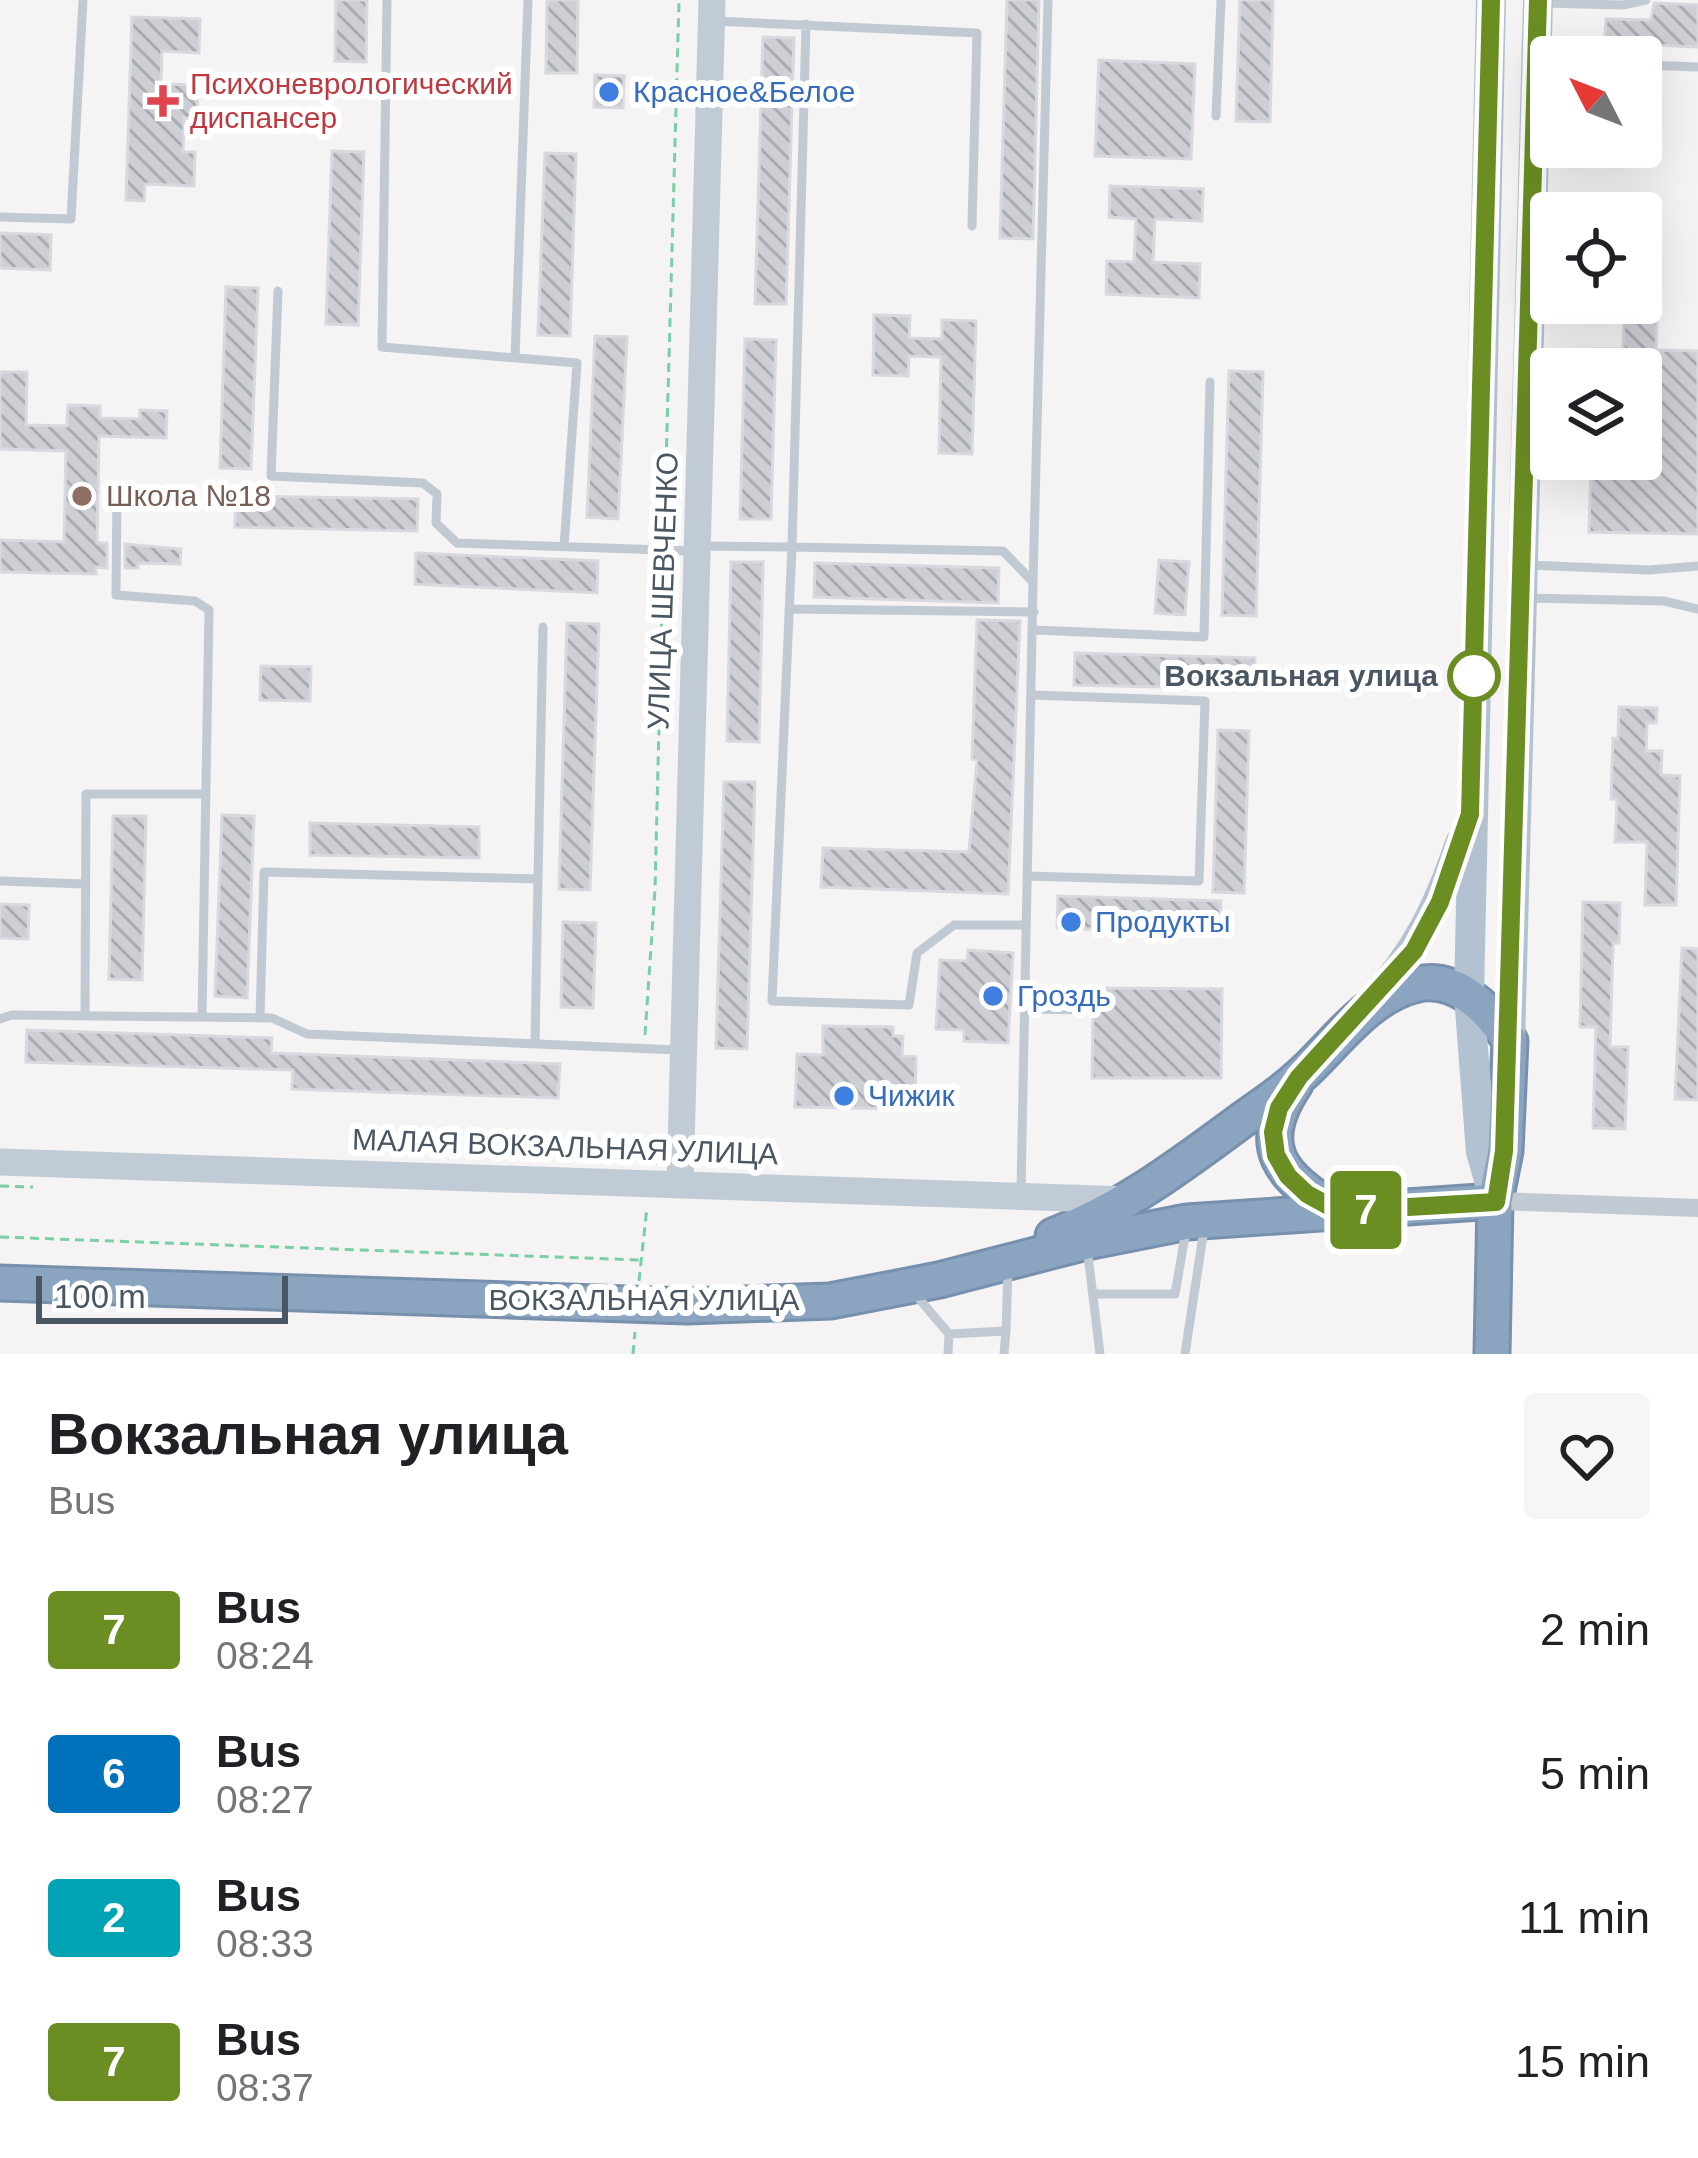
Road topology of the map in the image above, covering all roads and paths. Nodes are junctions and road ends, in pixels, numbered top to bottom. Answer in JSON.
{"nodes":[{"id":1,"x":83,"y":0,"type":"edge"},
{"id":2,"x":387,"y":0,"type":"edge"},
{"id":3,"x":528,"y":0,"type":"edge"},
{"id":4,"x":679,"y":0,"type":"edge"},
{"id":5,"x":1048,"y":0,"type":"edge"},
{"id":6,"x":1221,"y":0,"type":"edge"},
{"id":7,"x":1491,"y":0,"type":"edge"},
{"id":8,"x":1646,"y":0,"type":"edge"},
{"id":9,"x":1538,"y":2,"type":"edge"},
{"id":10,"x":712,"y":10,"type":"edge"},
{"id":11,"x":806,"y":24,"type":"junction"},
{"id":12,"x":1542,"y":36,"type":"edge"},
{"id":13,"x":1662,"y":66,"type":"edge"},
{"id":14,"x":1698,"y":67,"type":"edge"},
{"id":15,"x":1216,"y":116,"type":"dead end"},
{"id":16,"x":1539,"y":168,"type":"edge"},
{"id":17,"x":0,"y":218,"type":"edge"},
{"id":18,"x":972,"y":226,"type":"dead end"},
{"id":19,"x":278,"y":291,"type":"dead end"},
{"id":20,"x":515,"y":358,"type":"junction"},
{"id":21,"x":1210,"y":382,"type":"dead end"},
{"id":22,"x":117,"y":489,"type":"dead end"},
{"id":23,"x":564,"y":547,"type":"junction"},
{"id":24,"x":792,"y":547,"type":"junction"},
{"id":25,"x":697,"y":548,"type":"junction"},
{"id":26,"x":663,"y":550,"type":"junction"},
{"id":27,"x":1522,"y":565,"type":"junction"},
{"id":28,"x":1698,"y":566,"type":"edge"},
{"id":29,"x":1033,"y":581,"type":"junction"},
{"id":30,"x":1521,"y":598,"type":"junction"},
{"id":31,"x":789,"y":609,"type":"junction"},
{"id":32,"x":1698,"y":609,"type":"edge"},
{"id":33,"x":1034,"y":612,"type":"junction"},
{"id":34,"x":543,"y":627,"type":"dead end"},
{"id":35,"x":1034,"y":630,"type":"junction"},
{"id":36,"x":1032,"y":695,"type":"junction"},
{"id":37,"x":206,"y":794,"type":"junction"},
{"id":38,"x":1470,"y":814,"type":"junction"},
{"id":39,"x":1028,"y":876,"type":"junction"},
{"id":40,"x":538,"y":879,"type":"junction"},
{"id":41,"x":0,"y":881,"type":"edge"},
{"id":42,"x":86,"y":884,"type":"junction"},
{"id":43,"x":1026,"y":925,"type":"junction"},
{"id":44,"x":1468,"y":996,"type":"junction"},
{"id":45,"x":1024,"y":1009,"type":"junction"},
{"id":46,"x":1089,"y":1010,"type":"dead end"},
{"id":47,"x":85,"y":1016,"type":"junction"},
{"id":48,"x":202,"y":1017,"type":"junction"},
{"id":49,"x":260,"y":1018,"type":"junction"},
{"id":50,"x":0,"y":1019,"type":"edge"},
{"id":51,"x":1355,"y":1019,"type":"junction"},
{"id":52,"x":1510,"y":1042,"type":"junction"},
{"id":53,"x":535,"y":1044,"type":"junction"},
{"id":54,"x":644,"y":1048,"type":"junction"},
{"id":55,"x":684,"y":1050,"type":"junction"},
{"id":56,"x":1299,"y":1077,"type":"junction"},
{"id":57,"x":0,"y":1162,"type":"edge"},
{"id":58,"x":680,"y":1183,"type":"junction"},
{"id":59,"x":0,"y":1186,"type":"edge"},
{"id":60,"x":45,"y":1187,"type":"dead end"},
{"id":61,"x":1022,"y":1196,"type":"junction"},
{"id":62,"x":1128,"y":1200,"type":"junction"},
{"id":63,"x":1496,"y":1202,"type":"junction"},
{"id":64,"x":647,"y":1205,"type":"dead end"},
{"id":65,"x":1698,"y":1208,"type":"edge"},
{"id":66,"x":1338,"y":1211,"type":"junction"},
{"id":67,"x":1196,"y":1221,"type":"junction"},
{"id":68,"x":0,"y":1237,"type":"edge"},
{"id":69,"x":1086,"y":1242,"type":"junction"},
{"id":70,"x":640,"y":1260,"type":"junction"},
{"id":71,"x":1009,"y":1262,"type":"junction"},
{"id":72,"x":0,"y":1282,"type":"edge"},
{"id":73,"x":924,"y":1283,"type":"junction"},
{"id":74,"x":1095,"y":1294,"type":"junction"},
{"id":75,"x":637,"y":1304,"type":"junction"},
{"id":76,"x":1006,"y":1331,"type":"junction"},
{"id":77,"x":949,"y":1334,"type":"junction"},
{"id":78,"x":632,"y":1354,"type":"edge"},
{"id":79,"x":948,"y":1354,"type":"edge"},
{"id":80,"x":1004,"y":1354,"type":"edge"},
{"id":81,"x":1100,"y":1354,"type":"edge"},
{"id":82,"x":1185,"y":1354,"type":"edge"},
{"id":83,"x":1492,"y":1354,"type":"edge"}],
"edges":[{"from":1,"to":17,"type":"lane"},
{"from":2,"to":20,"type":"lane"},
{"from":3,"to":20,"type":"lane"},
{"from":4,"to":26,"type":"path"},
{"from":5,"to":29,"type":"lane"},
{"from":6,"to":15,"type":"lane"},
{"from":7,"to":38,"type":"main road"},
{"from":8,"to":9,"type":"lane"},
{"from":9,"to":12,"type":"main road"},
{"from":10,"to":11,"type":"lane"},
{"from":10,"to":25,"type":"street","name":"УЛИЦА ШЕВЧЕНКО"},
{"from":11,"to":18,"type":"lane"},
{"from":11,"to":24,"type":"lane"},
{"from":13,"to":14,"type":"lane"},
{"from":16,"to":27,"type":"main road"},
{"from":19,"to":23,"type":"lane"},
{"from":20,"to":23,"type":"lane"},
{"from":21,"to":35,"type":"lane"},
{"from":22,"to":37,"type":"lane"},
{"from":23,"to":26,"type":"lane"},
{"from":24,"to":25,"type":"lane"},
{"from":24,"to":29,"type":"lane"},
{"from":24,"to":31,"type":"lane"},
{"from":25,"to":26,"type":"lane"},
{"from":25,"to":55,"type":"street","name":"УЛИЦА ШЕВЧЕНКО"},
{"from":26,"to":54,"type":"path"},
{"from":27,"to":28,"type":"lane"},
{"from":27,"to":30,"type":"main road"},
{"from":29,"to":33,"type":"lane"},
{"from":30,"to":32,"type":"lane"},
{"from":30,"to":52,"type":"main road"},
{"from":31,"to":33,"type":"lane"},
{"from":31,"to":43,"type":"lane"},
{"from":33,"to":35,"type":"lane"},
{"from":34,"to":40,"type":"lane"},
{"from":35,"to":36,"type":"lane"},
{"from":36,"to":39,"type":"lane"},
{"from":36,"to":39,"type":"lane"},
{"from":37,"to":42,"type":"lane"},
{"from":37,"to":48,"type":"lane"},
{"from":38,"to":44,"type":"main road"},
{"from":38,"to":51,"type":"main road"},
{"from":39,"to":43,"type":"lane"},
{"from":40,"to":49,"type":"lane"},
{"from":40,"to":53,"type":"lane"},
{"from":41,"to":42,"type":"lane"},
{"from":42,"to":47,"type":"lane"},
{"from":43,"to":45,"type":"lane"},
{"from":44,"to":51,"type":"highway"},
{"from":44,"to":52,"type":"highway"},
{"from":44,"to":63,"type":"main road"},
{"from":45,"to":46,"type":"lane"},
{"from":45,"to":61,"type":"lane"},
{"from":47,"to":48,"type":"lane"},
{"from":47,"to":50,"type":"lane"},
{"from":48,"to":49,"type":"lane"},
{"from":49,"to":53,"type":"lane"},
{"from":51,"to":56,"type":"highway"},
{"from":52,"to":63,"type":"highway"},
{"from":53,"to":54,"type":"lane"},
{"from":54,"to":55,"type":"lane"},
{"from":55,"to":58,"type":"street","name":"УЛИЦА ШЕВЧЕНКО"},
{"from":56,"to":62,"type":"highway"},
{"from":56,"to":66,"type":"highway"},
{"from":57,"to":58,"type":"street","name":"МАЛАЯ ВОКЗАЛЬНАЯ УЛИЦА"},
{"from":58,"to":61,"type":"street","name":"МАЛАЯ ВОКЗАЛЬНАЯ УЛИЦА"},
{"from":59,"to":60,"type":"path"},
{"from":61,"to":62,"type":"street","name":"МАЛАЯ ВОКЗАЛЬНАЯ УЛИЦА"},
{"from":62,"to":73,"type":"highway"},
{"from":63,"to":65,"type":"street"},
{"from":63,"to":66,"type":"highway","name":"ВОКЗАЛЬНАЯ УЛИЦА"},
{"from":63,"to":83,"type":"highway"},
{"from":64,"to":70,"type":"path"},
{"from":66,"to":67,"type":"highway","name":"ВОКЗАЛЬНАЯ УЛИЦА"},
{"from":67,"to":69,"type":"highway","name":"ВОКЗАЛЬНАЯ УЛИЦА"},
{"from":67,"to":74,"type":"lane"},
{"from":67,"to":82,"type":"lane"},
{"from":68,"to":70,"type":"path"},
{"from":69,"to":71,"type":"highway","name":"ВОКЗАЛЬНАЯ УЛИЦА"},
{"from":69,"to":74,"type":"lane"},
{"from":70,"to":75,"type":"path"},
{"from":71,"to":73,"type":"highway","name":"ВОКЗАЛЬНАЯ УЛИЦА"},
{"from":71,"to":76,"type":"lane"},
{"from":72,"to":75,"type":"highway","name":"ВОКЗАЛЬНАЯ УЛИЦА"},
{"from":73,"to":75,"type":"highway","name":"ВОКЗАЛЬНАЯ УЛИЦА"},
{"from":73,"to":77,"type":"lane"},
{"from":74,"to":81,"type":"lane"},
{"from":75,"to":78,"type":"path"},
{"from":76,"to":77,"type":"lane"},
{"from":76,"to":80,"type":"lane"},
{"from":77,"to":79,"type":"lane"}]}
